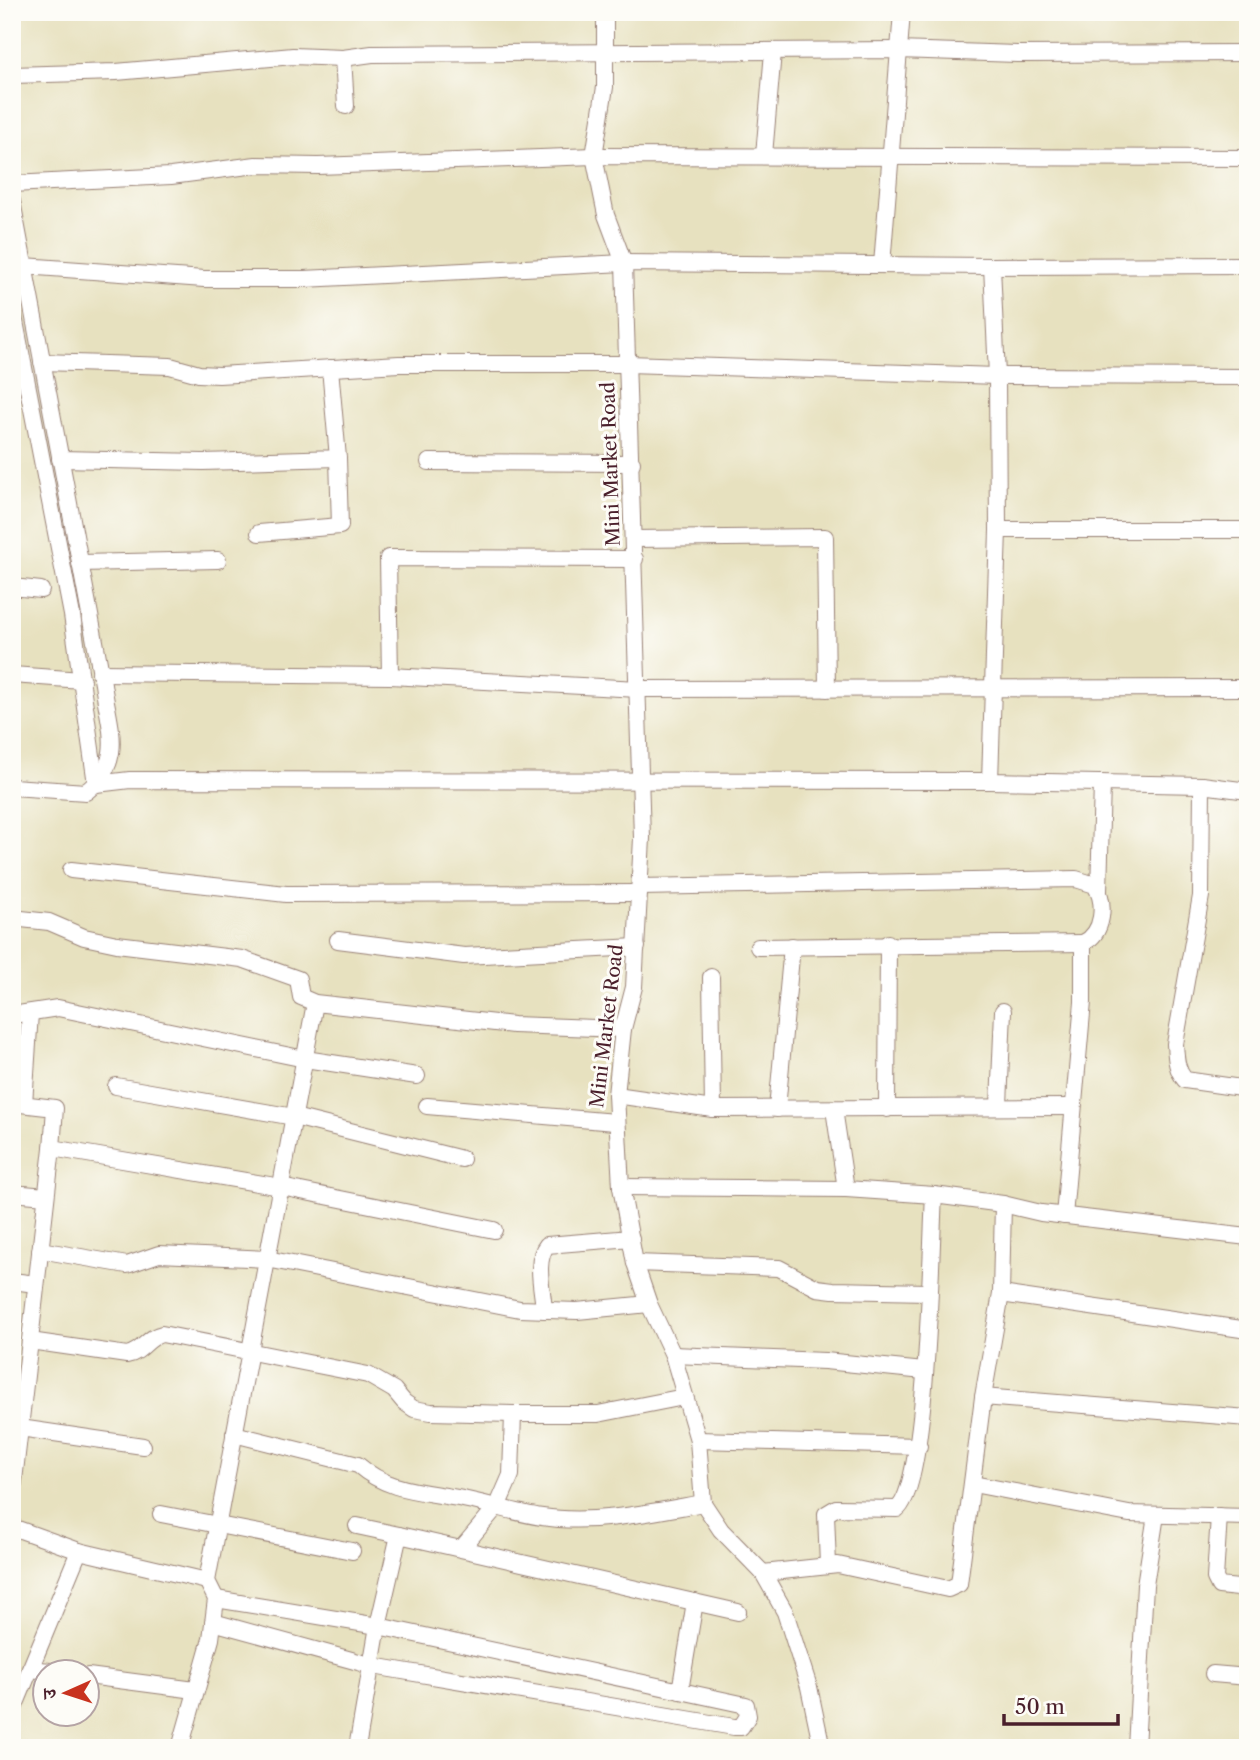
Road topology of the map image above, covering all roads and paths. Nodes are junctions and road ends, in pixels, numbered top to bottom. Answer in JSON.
{"nodes":[{"id":1,"x":605,"y":12,"type":"edge"},
{"id":2,"x":902,"y":12,"type":"edge"},
{"id":3,"x":898,"y":50,"type":"junction"},
{"id":4,"x":605,"y":52,"type":"junction"},
{"id":5,"x":773,"y":52,"type":"junction"},
{"id":6,"x":1248,"y":53,"type":"edge"},
{"id":7,"x":343,"y":58,"type":"junction"},
{"id":8,"x":12,"y":75,"type":"edge"},
{"id":9,"x":346,"y":106,"type":"dead end"},
{"id":10,"x":764,"y":155,"type":"junction"},
{"id":11,"x":891,"y":155,"type":"junction"},
{"id":12,"x":594,"y":156,"type":"junction"},
{"id":13,"x":1248,"y":158,"type":"edge"},
{"id":14,"x":12,"y":184,"type":"edge"},
{"id":15,"x":12,"y":201,"type":"edge"},
{"id":16,"x":624,"y":263,"type":"junction"},
{"id":17,"x":882,"y":265,"type":"junction"},
{"id":18,"x":1248,"y":265,"type":"edge"},
{"id":19,"x":24,"y":266,"type":"junction"},
{"id":20,"x":992,"y":266,"type":"junction"},
{"id":21,"x":12,"y":306,"type":"edge"},
{"id":22,"x":42,"y":362,"type":"junction"},
{"id":23,"x":628,"y":365,"type":"junction"},
{"id":24,"x":330,"y":368,"type":"junction"},
{"id":25,"x":997,"y":376,"type":"junction"},
{"id":26,"x":1248,"y":377,"type":"edge"},
{"id":27,"x":338,"y":458,"type":"junction"},
{"id":28,"x":60,"y":459,"type":"junction"},
{"id":29,"x":429,"y":462,"type":"dead end"},
{"id":30,"x":632,"y":463,"type":"junction"},
{"id":31,"x":998,"y":530,"type":"junction"},
{"id":32,"x":1248,"y":530,"type":"edge"},
{"id":33,"x":259,"y":533,"type":"dead end"},
{"id":34,"x":634,"y":539,"type":"junction"},
{"id":35,"x":635,"y":559,"type":"junction"},
{"id":36,"x":218,"y":560,"type":"dead end"},
{"id":37,"x":80,"y":563,"type":"junction"},
{"id":38,"x":12,"y":587,"type":"edge"},
{"id":39,"x":40,"y":590,"type":"dead end"},
{"id":40,"x":100,"y":673,"type":"junction"},
{"id":41,"x":12,"y":675,"type":"edge"},
{"id":42,"x":390,"y":676,"type":"junction"},
{"id":43,"x":82,"y":680,"type":"junction"},
{"id":44,"x":995,"y":688,"type":"junction"},
{"id":45,"x":1248,"y":688,"type":"edge"},
{"id":46,"x":639,"y":689,"type":"junction"},
{"id":47,"x":827,"y":689,"type":"junction"},
{"id":48,"x":640,"y":781,"type":"junction"},
{"id":49,"x":990,"y":781,"type":"junction"},
{"id":50,"x":1102,"y":783,"type":"junction"},
{"id":51,"x":96,"y":784,"type":"junction"},
{"id":52,"x":1202,"y":785,"type":"junction"},
{"id":53,"x":12,"y":787,"type":"edge"},
{"id":54,"x":1248,"y":791,"type":"edge"},
{"id":55,"x":71,"y":870,"type":"dead end"},
{"id":56,"x":639,"y":890,"type":"junction"},
{"id":57,"x":1099,"y":891,"type":"junction"},
{"id":58,"x":12,"y":918,"type":"edge"},
{"id":59,"x":338,"y":940,"type":"dead end"},
{"id":60,"x":888,"y":943,"type":"junction"},
{"id":61,"x":1083,"y":943,"type":"junction"},
{"id":62,"x":792,"y":946,"type":"junction"},
{"id":63,"x":637,"y":947,"type":"junction"},
{"id":64,"x":758,"y":947,"type":"dead end"},
{"id":65,"x":711,"y":977,"type":"dead end"},
{"id":66,"x":315,"y":1003,"type":"junction"},
{"id":67,"x":1003,"y":1011,"type":"dead end"},
{"id":68,"x":30,"y":1013,"type":"junction"},
{"id":69,"x":12,"y":1015,"type":"edge"},
{"id":70,"x":623,"y":1029,"type":"junction"},
{"id":71,"x":305,"y":1059,"type":"junction"},
{"id":72,"x":417,"y":1076,"type":"dead end"},
{"id":73,"x":116,"y":1086,"type":"dead end"},
{"id":74,"x":1248,"y":1089,"type":"edge"},
{"id":75,"x":616,"y":1094,"type":"junction"},
{"id":76,"x":18,"y":1103,"type":"edge"},
{"id":77,"x":999,"y":1105,"type":"junction"},
{"id":78,"x":427,"y":1106,"type":"dead end"},
{"id":79,"x":1072,"y":1107,"type":"junction"},
{"id":80,"x":713,"y":1109,"type":"junction"},
{"id":81,"x":777,"y":1109,"type":"junction"},
{"id":82,"x":887,"y":1109,"type":"junction"},
{"id":83,"x":834,"y":1110,"type":"junction"},
{"id":84,"x":294,"y":1116,"type":"junction"},
{"id":85,"x":615,"y":1122,"type":"junction"},
{"id":86,"x":52,"y":1148,"type":"junction"},
{"id":87,"x":462,"y":1159,"type":"dead end"},
{"id":88,"x":281,"y":1187,"type":"junction"},
{"id":89,"x":621,"y":1188,"type":"junction"},
{"id":90,"x":846,"y":1189,"type":"junction"},
{"id":91,"x":12,"y":1193,"type":"edge"},
{"id":92,"x":934,"y":1195,"type":"junction"},
{"id":93,"x":46,"y":1196,"type":"junction"},
{"id":94,"x":1003,"y":1204,"type":"junction"},
{"id":95,"x":1064,"y":1216,"type":"junction"},
{"id":96,"x":494,"y":1230,"type":"dead end"},
{"id":97,"x":1248,"y":1237,"type":"edge"},
{"id":98,"x":631,"y":1238,"type":"junction"},
{"id":99,"x":40,"y":1250,"type":"junction"},
{"id":100,"x":267,"y":1259,"type":"junction"},
{"id":101,"x":635,"y":1263,"type":"junction"},
{"id":102,"x":12,"y":1281,"type":"edge"},
{"id":103,"x":36,"y":1284,"type":"junction"},
{"id":104,"x":928,"y":1292,"type":"junction"},
{"id":105,"x":1001,"y":1294,"type":"junction"},
{"id":106,"x":649,"y":1304,"type":"junction"},
{"id":107,"x":544,"y":1310,"type":"junction"},
{"id":108,"x":1248,"y":1330,"type":"edge"},
{"id":109,"x":30,"y":1341,"type":"junction"},
{"id":110,"x":249,"y":1353,"type":"junction"},
{"id":111,"x":673,"y":1355,"type":"junction"},
{"id":112,"x":924,"y":1371,"type":"junction"},
{"id":113,"x":19,"y":1372,"type":"edge"},
{"id":114,"x":684,"y":1397,"type":"junction"},
{"id":115,"x":983,"y":1397,"type":"junction"},
{"id":116,"x":513,"y":1413,"type":"junction"},
{"id":117,"x":1248,"y":1418,"type":"edge"},
{"id":118,"x":20,"y":1428,"type":"junction"},
{"id":119,"x":234,"y":1434,"type":"junction"},
{"id":120,"x":698,"y":1440,"type":"junction"},
{"id":121,"x":143,"y":1446,"type":"dead end"},
{"id":122,"x":919,"y":1446,"type":"junction"},
{"id":123,"x":972,"y":1484,"type":"junction"},
{"id":124,"x":12,"y":1498,"type":"edge"},
{"id":125,"x":703,"y":1503,"type":"junction"},
{"id":126,"x":498,"y":1505,"type":"junction"},
{"id":127,"x":161,"y":1514,"type":"dead end"},
{"id":128,"x":1156,"y":1515,"type":"junction"},
{"id":129,"x":1219,"y":1517,"type":"junction"},
{"id":130,"x":1248,"y":1517,"type":"edge"},
{"id":131,"x":356,"y":1526,"type":"dead end"},
{"id":132,"x":12,"y":1527,"type":"edge"},
{"id":133,"x":217,"y":1527,"type":"junction"},
{"id":134,"x":399,"y":1535,"type":"junction"},
{"id":135,"x":462,"y":1548,"type":"junction"},
{"id":136,"x":79,"y":1551,"type":"junction"},
{"id":137,"x":352,"y":1551,"type":"dead end"},
{"id":138,"x":828,"y":1565,"type":"junction"},
{"id":139,"x":763,"y":1573,"type":"junction"},
{"id":140,"x":207,"y":1581,"type":"junction"},
{"id":141,"x":1248,"y":1589,"type":"edge"},
{"id":142,"x":216,"y":1600,"type":"junction"},
{"id":143,"x":695,"y":1602,"type":"junction"},
{"id":144,"x":738,"y":1612,"type":"dead end"},
{"id":145,"x":213,"y":1622,"type":"junction"},
{"id":146,"x":378,"y":1626,"type":"junction"},
{"id":147,"x":373,"y":1666,"type":"junction"},
{"id":148,"x":30,"y":1669,"type":"joint"},
{"id":149,"x":1213,"y":1674,"type":"dead end"},
{"id":150,"x":1248,"y":1676,"type":"edge"},
{"id":151,"x":102,"y":1678,"type":"edge"},
{"id":152,"x":195,"y":1690,"type":"junction"},
{"id":153,"x":680,"y":1691,"type":"junction"},
{"id":154,"x":12,"y":1713,"type":"edge"},
{"id":155,"x":180,"y":1748,"type":"edge"},
{"id":156,"x":357,"y":1748,"type":"edge"},
{"id":157,"x":822,"y":1748,"type":"edge"},
{"id":158,"x":1136,"y":1748,"type":"edge"}],
"edges":[{"from":1,"to":4,"type":"street"},
{"from":2,"to":3,"type":"street"},
{"from":3,"to":5,"type":"street"},
{"from":3,"to":6,"type":"street"},
{"from":3,"to":11,"type":"street"},
{"from":4,"to":5,"type":"street"},
{"from":4,"to":7,"type":"street"},
{"from":4,"to":12,"type":"street"},
{"from":5,"to":10,"type":"street"},
{"from":7,"to":8,"type":"street"},
{"from":7,"to":9,"type":"street"},
{"from":10,"to":11,"type":"street"},
{"from":10,"to":12,"type":"street"},
{"from":11,"to":13,"type":"street"},
{"from":11,"to":17,"type":"street"},
{"from":12,"to":14,"type":"street"},
{"from":12,"to":16,"type":"street","name":"Mini Market Road"},
{"from":15,"to":19,"type":"street"},
{"from":16,"to":17,"type":"street"},
{"from":16,"to":19,"type":"street"},
{"from":16,"to":23,"type":"street","name":"Mini Market Road"},
{"from":17,"to":20,"type":"street"},
{"from":18,"to":20,"type":"street"},
{"from":19,"to":22,"type":"street"},
{"from":20,"to":25,"type":"street"},
{"from":21,"to":43,"type":"street"},
{"from":22,"to":24,"type":"street"},
{"from":22,"to":28,"type":"street"},
{"from":23,"to":24,"type":"street"},
{"from":23,"to":25,"type":"street"},
{"from":23,"to":30,"type":"street","name":"Mini Market Road"},
{"from":24,"to":27,"type":"street"},
{"from":25,"to":26,"type":"street"},
{"from":25,"to":31,"type":"street"},
{"from":27,"to":28,"type":"street"},
{"from":27,"to":33,"type":"street"},
{"from":28,"to":37,"type":"street"},
{"from":29,"to":30,"type":"street"},
{"from":30,"to":34,"type":"street","name":"Mini Market Road"},
{"from":31,"to":32,"type":"street"},
{"from":31,"to":44,"type":"street"},
{"from":34,"to":35,"type":"street","name":"Mini Market Road"},
{"from":34,"to":47,"type":"street"},
{"from":35,"to":42,"type":"street"},
{"from":35,"to":46,"type":"street","name":"Mini Market Road"},
{"from":36,"to":37,"type":"street"},
{"from":37,"to":40,"type":"street"},
{"from":38,"to":39,"type":"street"},
{"from":40,"to":42,"type":"street"},
{"from":40,"to":51,"type":"street"},
{"from":41,"to":43,"type":"street"},
{"from":42,"to":46,"type":"street"},
{"from":43,"to":51,"type":"street"},
{"from":44,"to":45,"type":"street"},
{"from":44,"to":47,"type":"street"},
{"from":44,"to":49,"type":"street"},
{"from":46,"to":47,"type":"street"},
{"from":46,"to":48,"type":"street","name":"Mini Market Road"},
{"from":48,"to":49,"type":"street"},
{"from":48,"to":51,"type":"street"},
{"from":48,"to":56,"type":"street","name":"Mini Market Road"},
{"from":49,"to":50,"type":"street"},
{"from":50,"to":52,"type":"street"},
{"from":50,"to":57,"type":"street"},
{"from":51,"to":53,"type":"street"},
{"from":52,"to":54,"type":"street"},
{"from":52,"to":74,"type":"street"},
{"from":55,"to":56,"type":"street"},
{"from":56,"to":57,"type":"street"},
{"from":56,"to":63,"type":"street","name":"Mini Market Road"},
{"from":57,"to":61,"type":"street"},
{"from":58,"to":66,"type":"street"},
{"from":59,"to":63,"type":"street"},
{"from":60,"to":61,"type":"street"},
{"from":60,"to":62,"type":"street"},
{"from":60,"to":82,"type":"street"},
{"from":61,"to":79,"type":"street"},
{"from":62,"to":64,"type":"street"},
{"from":62,"to":81,"type":"street"},
{"from":63,"to":70,"type":"street","name":"Mini Market Road"},
{"from":65,"to":80,"type":"street"},
{"from":66,"to":70,"type":"street"},
{"from":66,"to":71,"type":"street"},
{"from":67,"to":77,"type":"street"},
{"from":68,"to":69,"type":"street"},
{"from":68,"to":71,"type":"street"},
{"from":68,"to":76,"type":"street"},
{"from":70,"to":75,"type":"street","name":"Mini Market Road"},
{"from":71,"to":72,"type":"street"},
{"from":71,"to":84,"type":"street"},
{"from":73,"to":84,"type":"street"},
{"from":75,"to":80,"type":"street"},
{"from":75,"to":85,"type":"street","name":"Mini Market Road"},
{"from":76,"to":86,"type":"street"},
{"from":77,"to":79,"type":"street"},
{"from":77,"to":82,"type":"street"},
{"from":78,"to":85,"type":"street"},
{"from":79,"to":95,"type":"street"},
{"from":80,"to":81,"type":"street"},
{"from":81,"to":83,"type":"street"},
{"from":82,"to":83,"type":"street"},
{"from":83,"to":90,"type":"street"},
{"from":84,"to":87,"type":"street"},
{"from":84,"to":88,"type":"street"},
{"from":85,"to":89,"type":"street","name":"Mini Market Road"},
{"from":86,"to":88,"type":"street"},
{"from":86,"to":93,"type":"street"},
{"from":88,"to":96,"type":"street"},
{"from":88,"to":100,"type":"street"},
{"from":89,"to":90,"type":"street"},
{"from":89,"to":98,"type":"street","name":"Mini Market Road"},
{"from":90,"to":92,"type":"street"},
{"from":91,"to":93,"type":"street"},
{"from":92,"to":94,"type":"street"},
{"from":92,"to":104,"type":"street"},
{"from":93,"to":99,"type":"street"},
{"from":94,"to":95,"type":"street"},
{"from":94,"to":105,"type":"street"},
{"from":95,"to":97,"type":"street"},
{"from":98,"to":101,"type":"street","name":"Mini Market Road"},
{"from":98,"to":107,"type":"street"},
{"from":99,"to":100,"type":"street"},
{"from":99,"to":103,"type":"street"},
{"from":100,"to":107,"type":"street"},
{"from":100,"to":110,"type":"street"},
{"from":101,"to":104,"type":"street"},
{"from":101,"to":106,"type":"street","name":"Mini Market Road"},
{"from":102,"to":103,"type":"street"},
{"from":103,"to":109,"type":"street"},
{"from":104,"to":112,"type":"street"},
{"from":105,"to":108,"type":"street"},
{"from":105,"to":115,"type":"street"},
{"from":106,"to":107,"type":"street"},
{"from":106,"to":111,"type":"street","name":"Mini Market Road"},
{"from":109,"to":110,"type":"street"},
{"from":109,"to":113,"type":"street"},
{"from":110,"to":116,"type":"street"},
{"from":110,"to":119,"type":"street"},
{"from":111,"to":112,"type":"street"},
{"from":111,"to":114,"type":"street","name":"Mini Market Road"},
{"from":112,"to":122,"type":"street"},
{"from":113,"to":118,"type":"street"},
{"from":114,"to":116,"type":"street"},
{"from":114,"to":120,"type":"street","name":"Mini Market Road"},
{"from":115,"to":117,"type":"street"},
{"from":115,"to":123,"type":"street"},
{"from":116,"to":126,"type":"street"},
{"from":118,"to":121,"type":"street"},
{"from":118,"to":124,"type":"street"},
{"from":119,"to":126,"type":"street"},
{"from":119,"to":133,"type":"street"},
{"from":120,"to":122,"type":"street"},
{"from":120,"to":125,"type":"street","name":"Mini Market Road"},
{"from":122,"to":138,"type":"street"},
{"from":123,"to":128,"type":"street"},
{"from":123,"to":138,"type":"street"},
{"from":125,"to":126,"type":"street"},
{"from":125,"to":139,"type":"street","name":"Mini Market Road"},
{"from":126,"to":135,"type":"street"},
{"from":127,"to":133,"type":"street"},
{"from":128,"to":129,"type":"street"},
{"from":128,"to":158,"type":"street"},
{"from":129,"to":130,"type":"street"},
{"from":129,"to":141,"type":"street"},
{"from":131,"to":134,"type":"street"},
{"from":132,"to":136,"type":"street"},
{"from":133,"to":137,"type":"street"},
{"from":133,"to":140,"type":"street"},
{"from":134,"to":135,"type":"street"},
{"from":134,"to":146,"type":"street"},
{"from":135,"to":143,"type":"street"},
{"from":136,"to":140,"type":"street"},
{"from":136,"to":148,"type":"street"},
{"from":138,"to":139,"type":"street"},
{"from":139,"to":157,"type":"street","name":"Mini Market Road"},
{"from":140,"to":142,"type":"street"},
{"from":142,"to":145,"type":"street"},
{"from":142,"to":146,"type":"street"},
{"from":143,"to":144,"type":"street"},
{"from":143,"to":153,"type":"street"},
{"from":145,"to":147,"type":"street"},
{"from":145,"to":152,"type":"street"},
{"from":146,"to":147,"type":"street"},
{"from":146,"to":153,"type":"street"},
{"from":147,"to":153,"type":"street"},
{"from":147,"to":156,"type":"street"},
{"from":148,"to":154,"type":"street"},
{"from":149,"to":150,"type":"street"},
{"from":151,"to":152,"type":"street"},
{"from":152,"to":155,"type":"street"}]}
